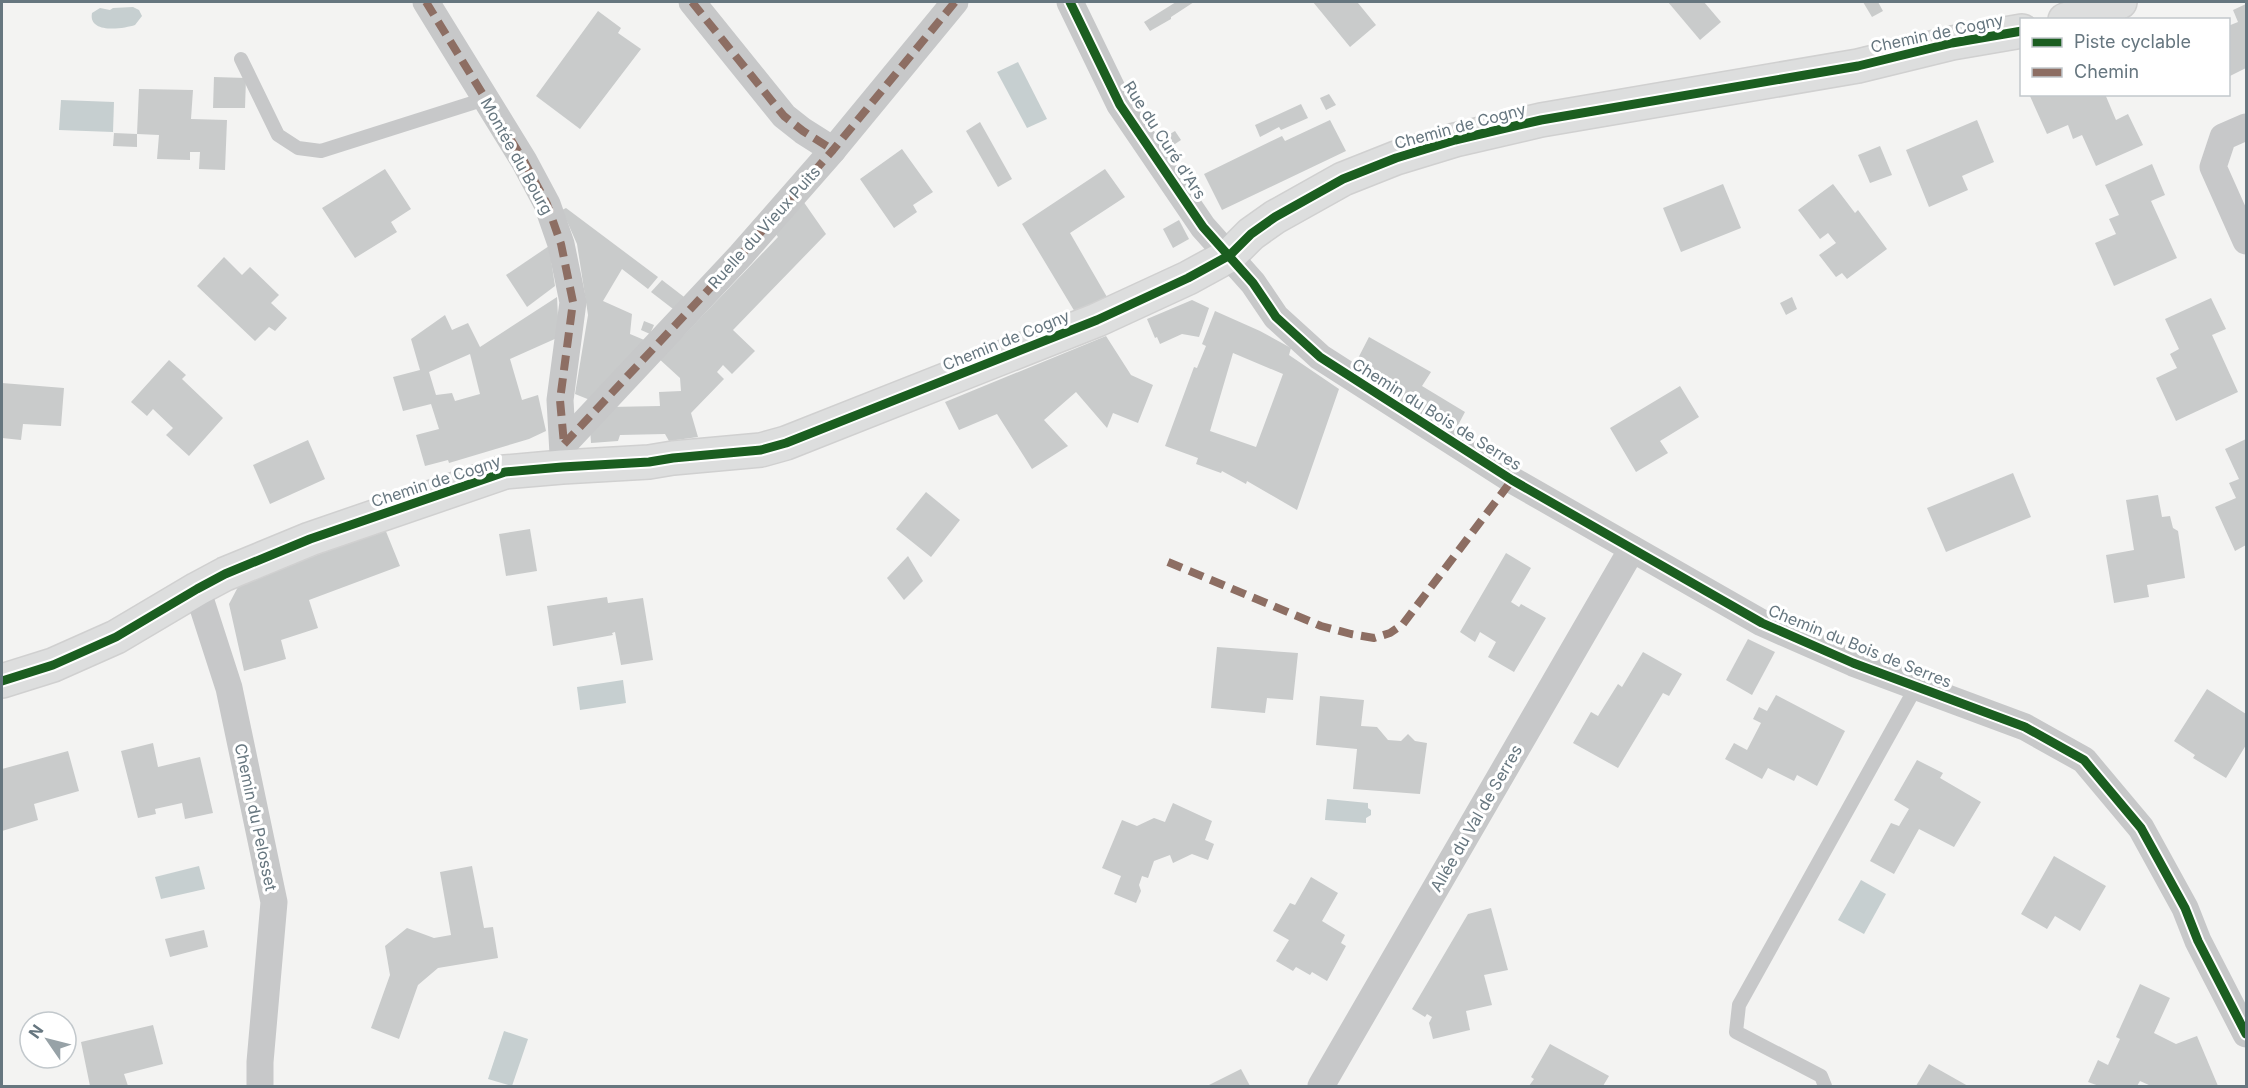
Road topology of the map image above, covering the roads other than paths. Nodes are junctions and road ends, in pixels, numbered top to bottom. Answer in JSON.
{"nodes":[{"id":1,"x":426,"y":2,"type":"edge"},
{"id":2,"x":692,"y":2,"type":"edge"},
{"id":3,"x":955,"y":2,"type":"edge"},
{"id":4,"x":1070,"y":2,"type":"edge"},
{"id":5,"x":2120,"y":2,"type":"edge"},
{"id":6,"x":2071,"y":18,"type":"edge"},
{"id":7,"x":2020,"y":31,"type":"edge"},
{"id":8,"x":241,"y":59,"type":"dead end"},
{"id":9,"x":485,"y":99,"type":"junction"},
{"id":10,"x":2247,"y":127,"type":"edge"},
{"id":11,"x":833,"y":150,"type":"junction"},
{"id":12,"x":2247,"y":241,"type":"edge"},
{"id":13,"x":1230,"y":255,"type":"junction"},
{"id":14,"x":563,"y":455,"type":"junction"},
{"id":15,"x":1632,"y":549,"type":"junction"},
{"id":16,"x":196,"y":589,"type":"junction"},
{"id":17,"x":2,"y":681,"type":"edge"},
{"id":18,"x":1916,"y":687,"type":"junction"},
{"id":19,"x":2247,"y":1034,"type":"edge"},
{"id":20,"x":260,"y":1086,"type":"edge"},
{"id":21,"x":1321,"y":1086,"type":"edge"},
{"id":22,"x":1825,"y":1086,"type":"edge"}],
"edges":[{"from":1,"to":9,"type":"street","name":"Montée du Bourg"},
{"from":2,"to":11,"type":"street"},
{"from":3,"to":11,"type":"street","name":"Ruelle du Vieux Puits"},
{"from":4,"to":13,"type":"street","name":"Rue du Curé d'Ars"},
{"from":5,"to":6,"type":"street"},
{"from":7,"to":13,"type":"street","name":"Chemin de Cogny"},
{"from":8,"to":9,"type":"lane"},
{"from":9,"to":14,"type":"street","name":"Montée du Bourg"},
{"from":10,"to":12,"type":"street"},
{"from":11,"to":14,"type":"street","name":"Ruelle du Vieux Puits"},
{"from":13,"to":14,"type":"street","name":"Chemin de Cogny"},
{"from":13,"to":15,"type":"street","name":"Chemin du Bois de Serres"},
{"from":14,"to":16,"type":"street","name":"Chemin de Cogny"},
{"from":15,"to":18,"type":"street","name":"Chemin du Bois de Serres"},
{"from":15,"to":21,"type":"street","name":"Allée du Val de Serres"},
{"from":16,"to":17,"type":"street","name":"Chemin de Cogny"},
{"from":16,"to":20,"type":"street","name":"Chemin du Pelosset"},
{"from":18,"to":19,"type":"street","name":"Chemin du Bois de Serres"},
{"from":18,"to":22,"type":"lane","name":"Chemin du Bois de Serres"}]}
